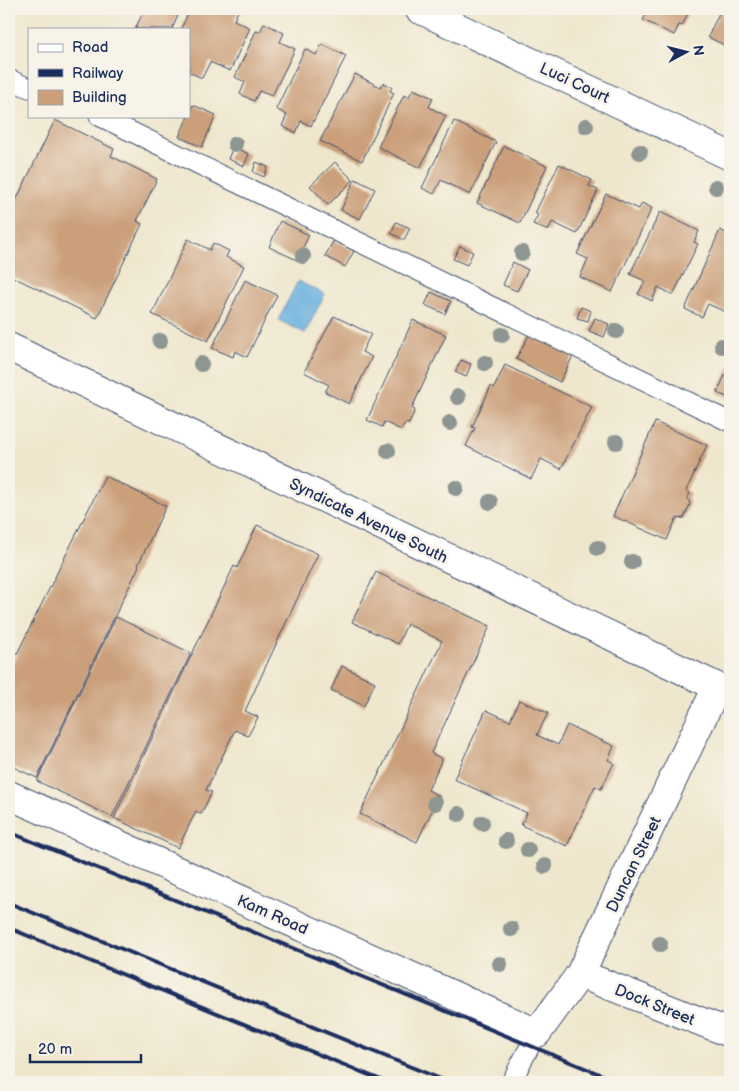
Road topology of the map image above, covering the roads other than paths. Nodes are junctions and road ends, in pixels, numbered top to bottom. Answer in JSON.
{"nodes":[{"id":1,"x":419,"y":9,"type":"edge"},
{"id":2,"x":9,"y":79,"type":"edge"},
{"id":3,"x":28,"y":88,"type":"edge"},
{"id":4,"x":103,"y":118,"type":"edge"},
{"id":5,"x":730,"y":156,"type":"edge"},
{"id":6,"x":9,"y":347,"type":"edge"},
{"id":7,"x":730,"y":422,"type":"edge"},
{"id":8,"x":724,"y":690,"type":"edge"},
{"id":9,"x":9,"y":795,"type":"edge"},
{"id":10,"x":580,"y":974,"type":"junction"},
{"id":11,"x":536,"y":1033,"type":"junction"},
{"id":12,"x":730,"y":1033,"type":"edge"},
{"id":13,"x":511,"y":1082,"type":"edge"}],
"edges":[{"from":1,"to":5,"type":"street","name":"Luci Court"},
{"from":2,"to":3,"type":"lane"},
{"from":4,"to":7,"type":"lane"},
{"from":6,"to":8,"type":"street","name":"Syndicate Avenue South"},
{"from":8,"to":10,"type":"street","name":"Duncan Street"},
{"from":9,"to":11,"type":"street","name":"Kam Road"},
{"from":10,"to":11,"type":"street","name":"Duncan Street"},
{"from":10,"to":12,"type":"street","name":"Dock Street"},
{"from":11,"to":13,"type":"lane"}]}
